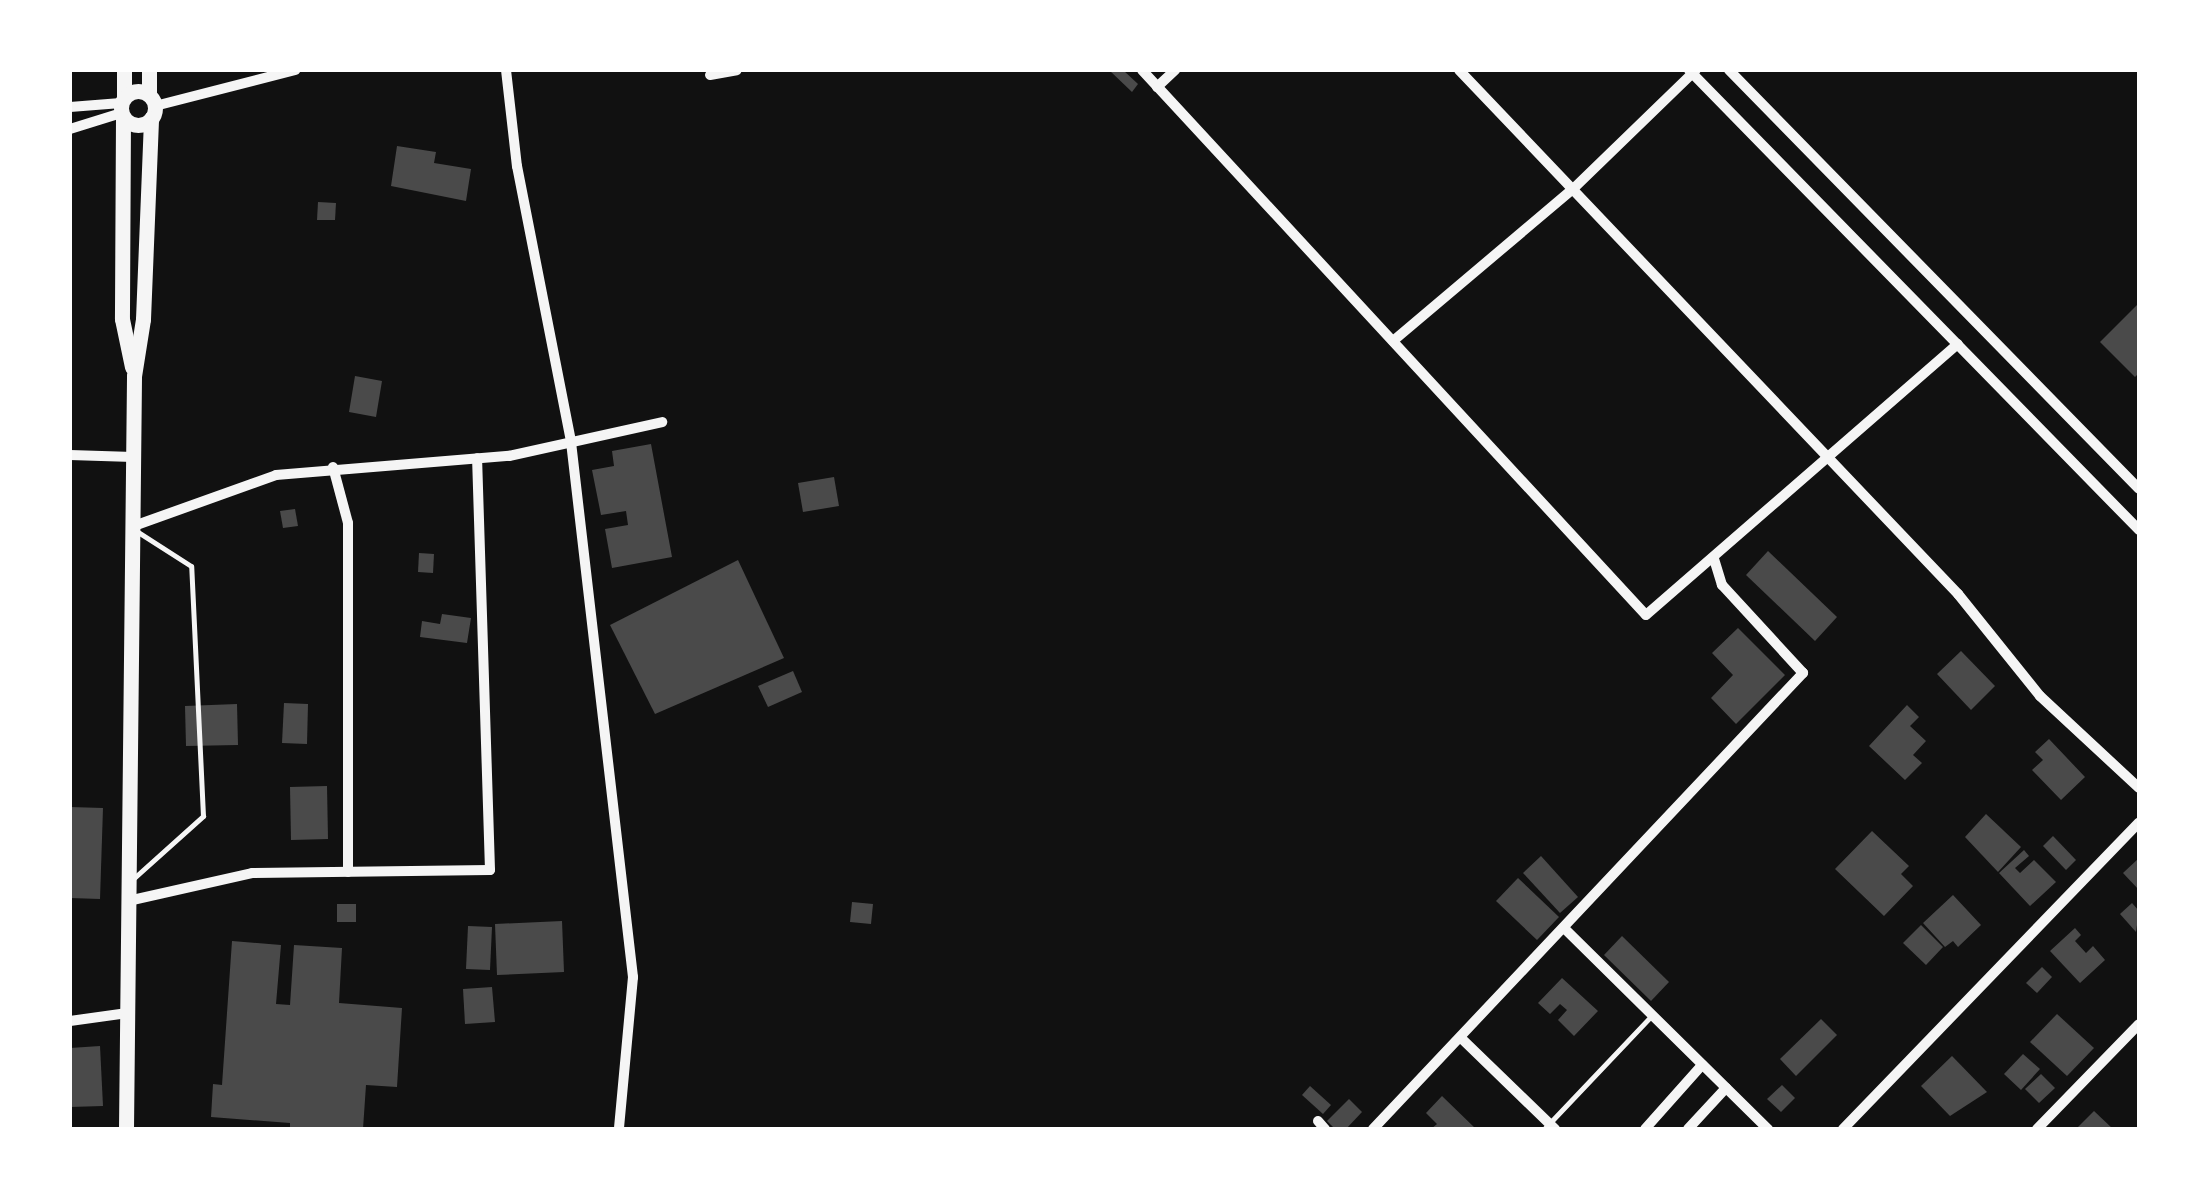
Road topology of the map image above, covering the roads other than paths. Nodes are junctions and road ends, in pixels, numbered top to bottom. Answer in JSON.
{"nodes":[{"id":1,"x":124,"y":70,"type":"edge"},
{"id":2,"x":149,"y":70,"type":"edge"},
{"id":3,"x":295,"y":70,"type":"edge"},
{"id":4,"x":506,"y":70,"type":"edge"},
{"id":5,"x":736,"y":70,"type":"edge"},
{"id":6,"x":1142,"y":70,"type":"edge"},
{"id":7,"x":1175,"y":70,"type":"edge"},
{"id":8,"x":1459,"y":70,"type":"edge"},
{"id":9,"x":1729,"y":70,"type":"edge"},
{"id":10,"x":1693,"y":71,"type":"edge"},
{"id":11,"x":710,"y":75,"type":"dead end"},
{"id":12,"x":1158,"y":87,"type":"junction"},
{"id":13,"x":152,"y":107,"type":"junction"},
{"id":14,"x":70,"y":108,"type":"edge"},
{"id":15,"x":122,"y":108,"type":"junction"},
{"id":16,"x":70,"y":129,"type":"edge"},
{"id":17,"x":1574,"y":190,"type":"junction"},
{"id":18,"x":1393,"y":341,"type":"junction"},
{"id":19,"x":1958,"y":344,"type":"junction"},
{"id":20,"x":134,"y":376,"type":"junction"},
{"id":21,"x":662,"y":422,"type":"dead end"},
{"id":22,"x":571,"y":442,"type":"junction"},
{"id":23,"x":1826,"y":453,"type":"junction"},
{"id":24,"x":70,"y":455,"type":"edge"},
{"id":25,"x":133,"y":457,"type":"junction"},
{"id":26,"x":477,"y":458,"type":"junction"},
{"id":27,"x":332,"y":467,"type":"junction"},
{"id":28,"x":2139,"y":489,"type":"edge"},
{"id":29,"x":131,"y":527,"type":"junction"},
{"id":30,"x":2139,"y":530,"type":"edge"},
{"id":31,"x":1714,"y":558,"type":"junction"},
{"id":32,"x":2139,"y":788,"type":"edge"},
{"id":33,"x":2139,"y":823,"type":"edge"},
{"id":34,"x":348,"y":872,"type":"junction"},
{"id":35,"x":128,"y":883,"type":"junction"},
{"id":36,"x":128,"y":901,"type":"junction"},
{"id":37,"x":1566,"y":930,"type":"junction"},
{"id":38,"x":127,"y":1013,"type":"junction"},
{"id":39,"x":1652,"y":1015,"type":"junction"},
{"id":40,"x":70,"y":1021,"type":"edge"},
{"id":41,"x":2139,"y":1024,"type":"edge"},
{"id":42,"x":1461,"y":1038,"type":"junction"},
{"id":43,"x":1702,"y":1064,"type":"junction"},
{"id":44,"x":1726,"y":1088,"type":"junction"},
{"id":45,"x":1549,"y":1127,"type":"edge"},
{"id":46,"x":126,"y":1129,"type":"edge"},
{"id":47,"x":620,"y":1129,"type":"edge"},
{"id":48,"x":1373,"y":1129,"type":"edge"},
{"id":49,"x":1645,"y":1129,"type":"edge"},
{"id":50,"x":1688,"y":1129,"type":"edge"},
{"id":51,"x":1768,"y":1129,"type":"edge"},
{"id":52,"x":1843,"y":1129,"type":"edge"},
{"id":53,"x":2038,"y":1129,"type":"edge"}],
"edges":[{"from":1,"to":15,"type":"main road"},
{"from":2,"to":13,"type":"main road"},
{"from":3,"to":13,"type":"street"},
{"from":4,"to":22,"type":"street"},
{"from":5,"to":11,"type":"street"},
{"from":6,"to":12,"type":"street"},
{"from":7,"to":12,"type":"street"},
{"from":8,"to":17,"type":"street"},
{"from":9,"to":28,"type":"street"},
{"from":10,"to":17,"type":"street"},
{"from":10,"to":19,"type":"street"},
{"from":12,"to":18,"type":"street"},
{"from":13,"to":15,"type":"main road"},
{"from":13,"to":15,"type":"main road"},
{"from":13,"to":20,"type":"main road"},
{"from":14,"to":15,"type":"street"},
{"from":15,"to":16,"type":"street"},
{"from":15,"to":20,"type":"main road"},
{"from":17,"to":18,"type":"street"},
{"from":17,"to":23,"type":"street"},
{"from":18,"to":31,"type":"street"},
{"from":19,"to":23,"type":"street"},
{"from":19,"to":30,"type":"street"},
{"from":20,"to":25,"type":"main road"},
{"from":21,"to":22,"type":"street"},
{"from":22,"to":26,"type":"street"},
{"from":22,"to":47,"type":"street"},
{"from":23,"to":31,"type":"street"},
{"from":23,"to":32,"type":"street"},
{"from":24,"to":25,"type":"street"},
{"from":25,"to":29,"type":"main road"},
{"from":26,"to":27,"type":"street"},
{"from":26,"to":34,"type":"street"},
{"from":27,"to":29,"type":"street"},
{"from":27,"to":34,"type":"street"},
{"from":29,"to":35,"type":"main road"},
{"from":29,"to":35,"type":"lane"},
{"from":31,"to":37,"type":"street"},
{"from":33,"to":52,"type":"street"},
{"from":34,"to":36,"type":"street"},
{"from":35,"to":36,"type":"main road"},
{"from":36,"to":38,"type":"main road"},
{"from":37,"to":39,"type":"street"},
{"from":37,"to":42,"type":"street"},
{"from":38,"to":40,"type":"street"},
{"from":38,"to":46,"type":"main road"},
{"from":39,"to":43,"type":"street"},
{"from":39,"to":45,"type":"lane"},
{"from":41,"to":53,"type":"street"},
{"from":42,"to":45,"type":"street"},
{"from":42,"to":48,"type":"street"},
{"from":43,"to":44,"type":"street"},
{"from":43,"to":49,"type":"street"},
{"from":44,"to":50,"type":"street"},
{"from":44,"to":51,"type":"street"}]}
